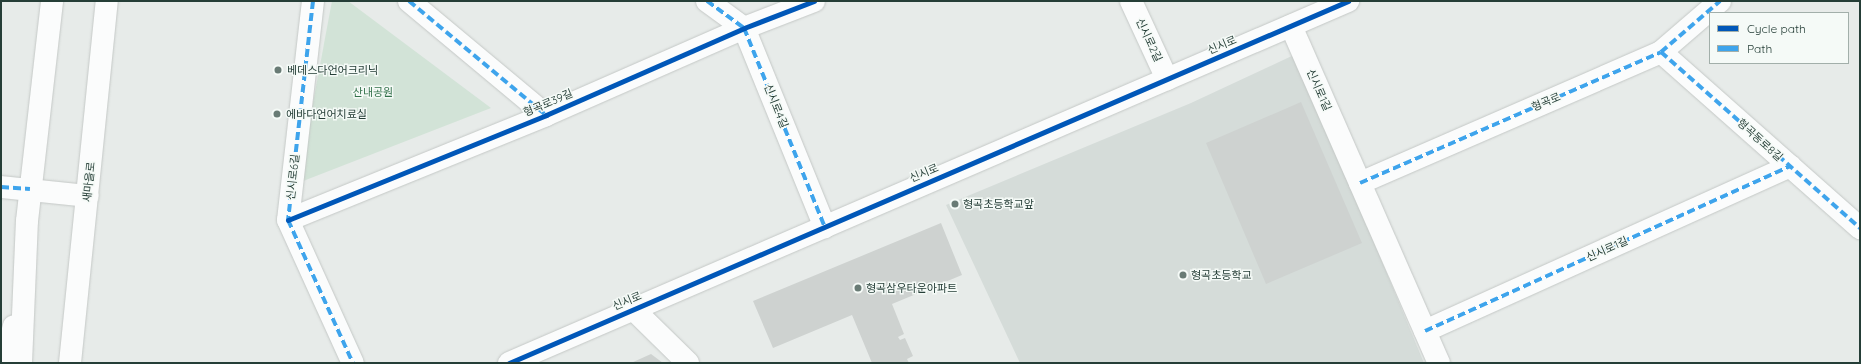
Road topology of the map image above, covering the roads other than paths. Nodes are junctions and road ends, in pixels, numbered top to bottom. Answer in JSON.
{"nodes":[{"id":1,"x":52,"y":1,"type":"edge"},
{"id":2,"x":107,"y":1,"type":"edge"},
{"id":3,"x":313,"y":1,"type":"edge"},
{"id":4,"x":409,"y":1,"type":"edge"},
{"id":5,"x":707,"y":1,"type":"edge"},
{"id":6,"x":814,"y":1,"type":"edge"},
{"id":7,"x":1131,"y":1,"type":"edge"},
{"id":8,"x":1348,"y":1,"type":"edge"},
{"id":9,"x":1720,"y":1,"type":"edge"},
{"id":10,"x":1291,"y":26,"type":"junction"},
{"id":11,"x":744,"y":28,"type":"junction"},
{"id":12,"x":1661,"y":52,"type":"junction"},
{"id":13,"x":1167,"y":79,"type":"junction"},
{"id":14,"x":546,"y":115,"type":"junction"},
{"id":15,"x":1790,"y":166,"type":"junction"},
{"id":16,"x":1360,"y":183,"type":"junction"},
{"id":17,"x":1,"y":187,"type":"edge"},
{"id":18,"x":30,"y":189,"type":"junction"},
{"id":19,"x":88,"y":196,"type":"junction"},
{"id":20,"x":288,"y":220,"type":"junction"},
{"id":21,"x":825,"y":227,"type":"junction"},
{"id":22,"x":1860,"y":228,"type":"edge"},
{"id":23,"x":24,"y":290,"type":"junction"},
{"id":24,"x":633,"y":309,"type":"junction"},
{"id":25,"x":1425,"y":331,"type":"junction"},
{"id":26,"x":4,"y":363,"type":"edge"},
{"id":27,"x":21,"y":363,"type":"edge"},
{"id":28,"x":70,"y":363,"type":"edge"},
{"id":29,"x":353,"y":363,"type":"edge"},
{"id":30,"x":508,"y":363,"type":"edge"},
{"id":31,"x":688,"y":363,"type":"edge"},
{"id":32,"x":1439,"y":363,"type":"edge"}],
"edges":[{"from":1,"to":18,"type":"street"},
{"from":2,"to":19,"type":"street","name":"새마을로"},
{"from":3,"to":20,"type":"street","name":"신시로6길"},
{"from":4,"to":14,"type":"street","name":"형곡로39길"},
{"from":5,"to":11,"type":"street"},
{"from":6,"to":11,"type":"street","name":"형곡로39길"},
{"from":7,"to":13,"type":"street","name":"신시로2길"},
{"from":8,"to":10,"type":"street","name":"신시로"},
{"from":9,"to":12,"type":"street","name":"형곡로"},
{"from":10,"to":13,"type":"street","name":"신시로"},
{"from":10,"to":16,"type":"street","name":"신시로1길"},
{"from":11,"to":14,"type":"street","name":"형곡로39길"},
{"from":11,"to":21,"type":"street","name":"신시로4길"},
{"from":12,"to":15,"type":"street","name":"형곡동로8길"},
{"from":12,"to":16,"type":"street","name":"형곡로"},
{"from":13,"to":21,"type":"street","name":"신시로"},
{"from":14,"to":20,"type":"street","name":"형곡로39길"},
{"from":15,"to":22,"type":"street","name":"형곡동로8길"},
{"from":15,"to":25,"type":"street","name":"신시로1길"},
{"from":16,"to":25,"type":"street","name":"신시로1길"},
{"from":17,"to":18,"type":"street"},
{"from":18,"to":19,"type":"street"},
{"from":18,"to":23,"type":"street"},
{"from":19,"to":28,"type":"street","name":"새마을로"},
{"from":20,"to":29,"type":"street"},
{"from":21,"to":24,"type":"street","name":"신시로"},
{"from":23,"to":26,"type":"street"},
{"from":23,"to":27,"type":"street"},
{"from":24,"to":30,"type":"street","name":"신시로"},
{"from":24,"to":31,"type":"street"},
{"from":25,"to":32,"type":"street","name":"신시로1길"}]}
